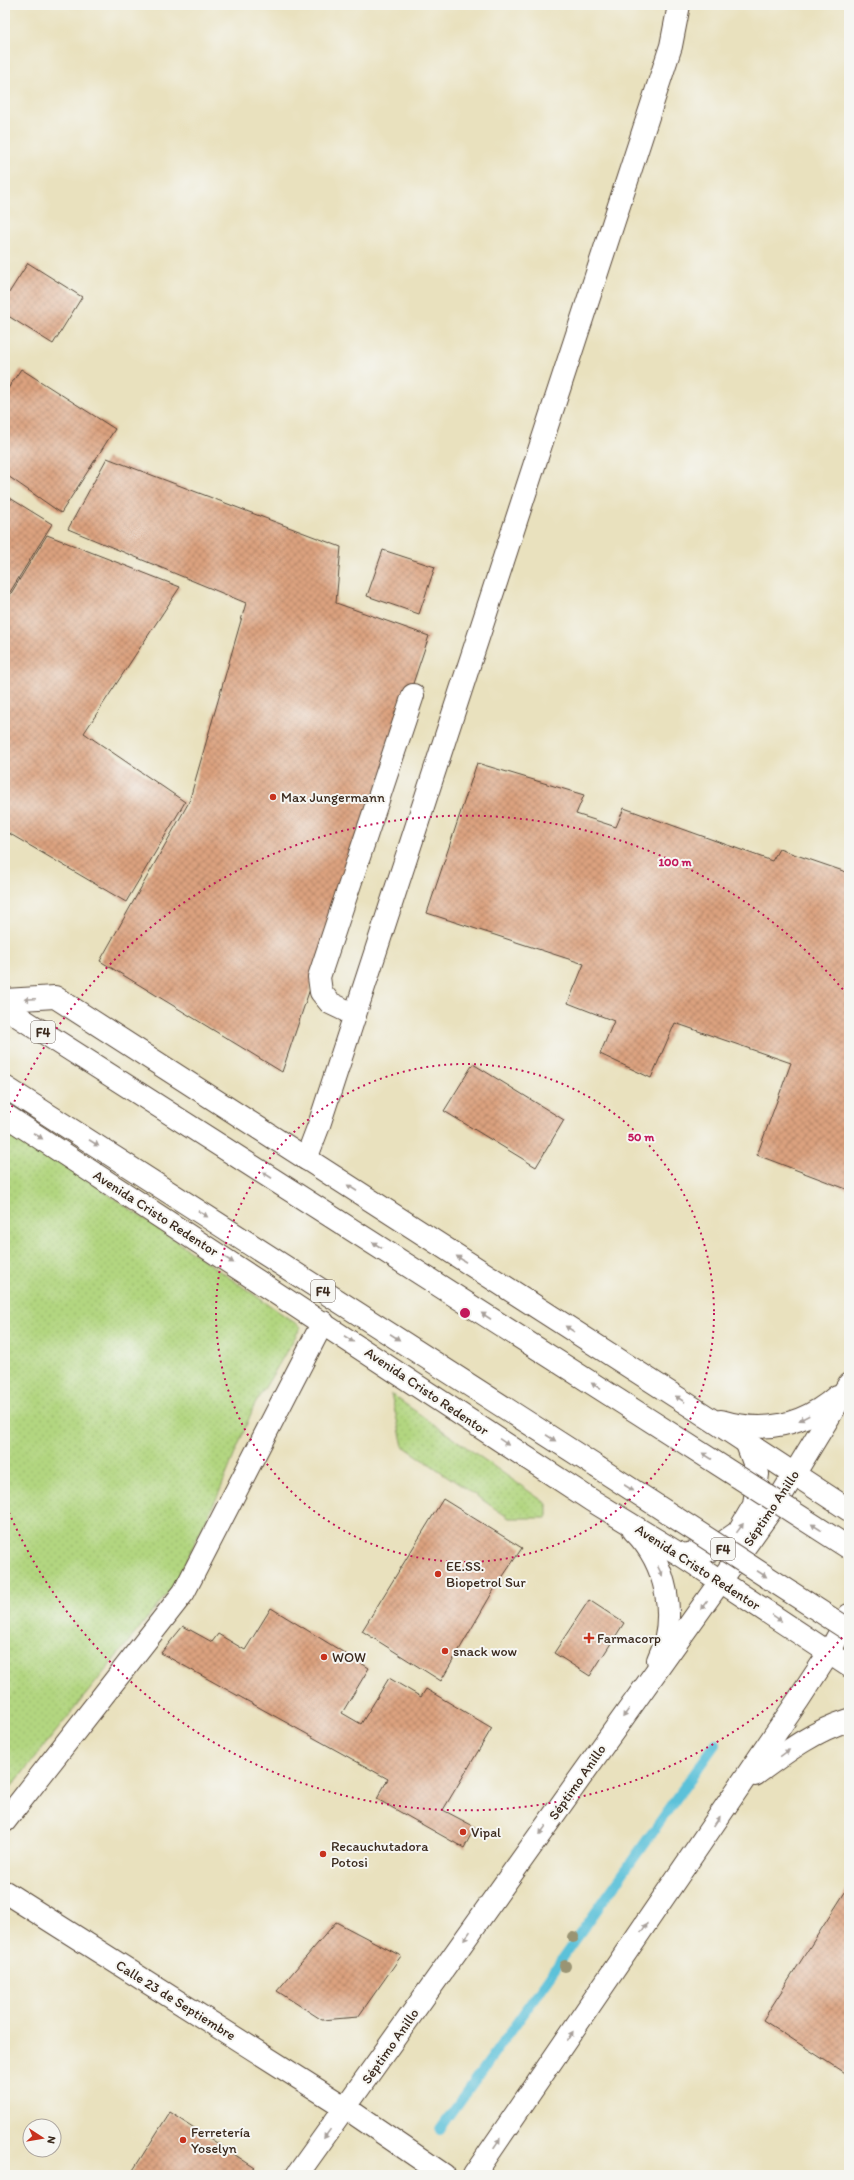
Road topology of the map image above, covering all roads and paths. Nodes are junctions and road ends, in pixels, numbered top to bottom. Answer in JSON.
{"nodes":[{"id":1,"x":679,"y":5,"type":"edge"},
{"id":2,"x":413,"y":695,"type":"dead end"},
{"id":3,"x":5,"y":1000,"type":"edge"},
{"id":4,"x":5,"y":1008,"type":"edge"},
{"id":5,"x":355,"y":1015,"type":"junction"},
{"id":6,"x":5,"y":1086,"type":"edge"},
{"id":7,"x":5,"y":1115,"type":"edge"},
{"id":8,"x":306,"y":1159,"type":"junction"},
{"id":9,"x":323,"y":1322,"type":"junction"},
{"id":10,"x":848,"y":1386,"type":"edge"},
{"id":11,"x":709,"y":1418,"type":"junction"},
{"id":12,"x":747,"y":1444,"type":"junction"},
{"id":13,"x":794,"y":1474,"type":"junction"},
{"id":14,"x":849,"y":1510,"type":"edge"},
{"id":15,"x":620,"y":1518,"type":"junction"},
{"id":16,"x":849,"y":1548,"type":"edge"},
{"id":17,"x":681,"y":1555,"type":"junction"},
{"id":18,"x":721,"y":1581,"type":"junction"},
{"id":19,"x":849,"y":1615,"type":"edge"},
{"id":20,"x":849,"y":1630,"type":"edge"},
{"id":21,"x":829,"y":1653,"type":"junction"},
{"id":22,"x":849,"y":1666,"type":"edge"},
{"id":23,"x":648,"y":1681,"type":"junction"},
{"id":24,"x":849,"y":1720,"type":"edge"},
{"id":25,"x":742,"y":1784,"type":"junction"},
{"id":26,"x":5,"y":1820,"type":"edge"},
{"id":27,"x":5,"y":1892,"type":"edge"},
{"id":28,"x":346,"y":2108,"type":"junction"},
{"id":29,"x":297,"y":2175,"type":"edge"},
{"id":30,"x":444,"y":2175,"type":"edge"},
{"id":31,"x":474,"y":2175,"type":"edge"}],
"edges":[{"from":1,"to":5,"type":"main road"},
{"from":2,"to":5,"type":"main road"},
{"from":8,"to":3,"type":"main road","one_way":true},
{"from":16,"to":4,"type":"main road","number":"F4","one_way":true,"bridge":true},
{"from":5,"to":8,"type":"main road"},
{"from":6,"to":20,"type":"main road","name":"Avenida Cristo Redentor","number":"F4","one_way":true,"bridge":true},
{"from":7,"to":9,"type":"main road","name":"Avenida Cristo Redentor","one_way":true},
{"from":11,"to":8,"type":"main road","one_way":true},
{"from":9,"to":15,"type":"main road","name":"Avenida Cristo Redentor","one_way":true},
{"from":9,"to":26,"type":"main road"},
{"from":10,"to":11,"type":"main road","one_way":true},
{"from":10,"to":13,"type":"main road","name":"Séptimo Anillo"},
{"from":11,"to":12,"type":"main road"},
{"from":12,"to":13,"type":"main road"},
{"from":17,"to":12,"type":"main road","one_way":true},
{"from":13,"to":14,"type":"main road"},
{"from":13,"to":18,"type":"main road","name":"Séptimo Anillo"},
{"from":15,"to":17,"type":"main road","name":"Avenida Cristo Redentor"},
{"from":15,"to":23,"type":"main road","one_way":true},
{"from":17,"to":18,"type":"main road","name":"Avenida Cristo Redentor"},
{"from":18,"to":21,"type":"main road","name":"Avenida Cristo Redentor","one_way":true},
{"from":18,"to":23,"type":"main road","name":"Séptimo Anillo","one_way":true},
{"from":19,"to":21,"type":"main road"},
{"from":21,"to":22,"type":"main road","name":"Avenida Cristo Redentor"},
{"from":21,"to":25,"type":"main road"},
{"from":23,"to":28,"type":"main road","name":"Séptimo Anillo","one_way":true},
{"from":25,"to":24,"type":"main road","one_way":true},
{"from":31,"to":25,"type":"main road","one_way":true},
{"from":27,"to":28,"type":"main road","name":"Calle 23 de Septiembre"},
{"from":28,"to":29,"type":"main road","name":"Séptimo Anillo","one_way":true},
{"from":28,"to":30,"type":"main road","name":"Calle 23 de Septiembre"}]}
